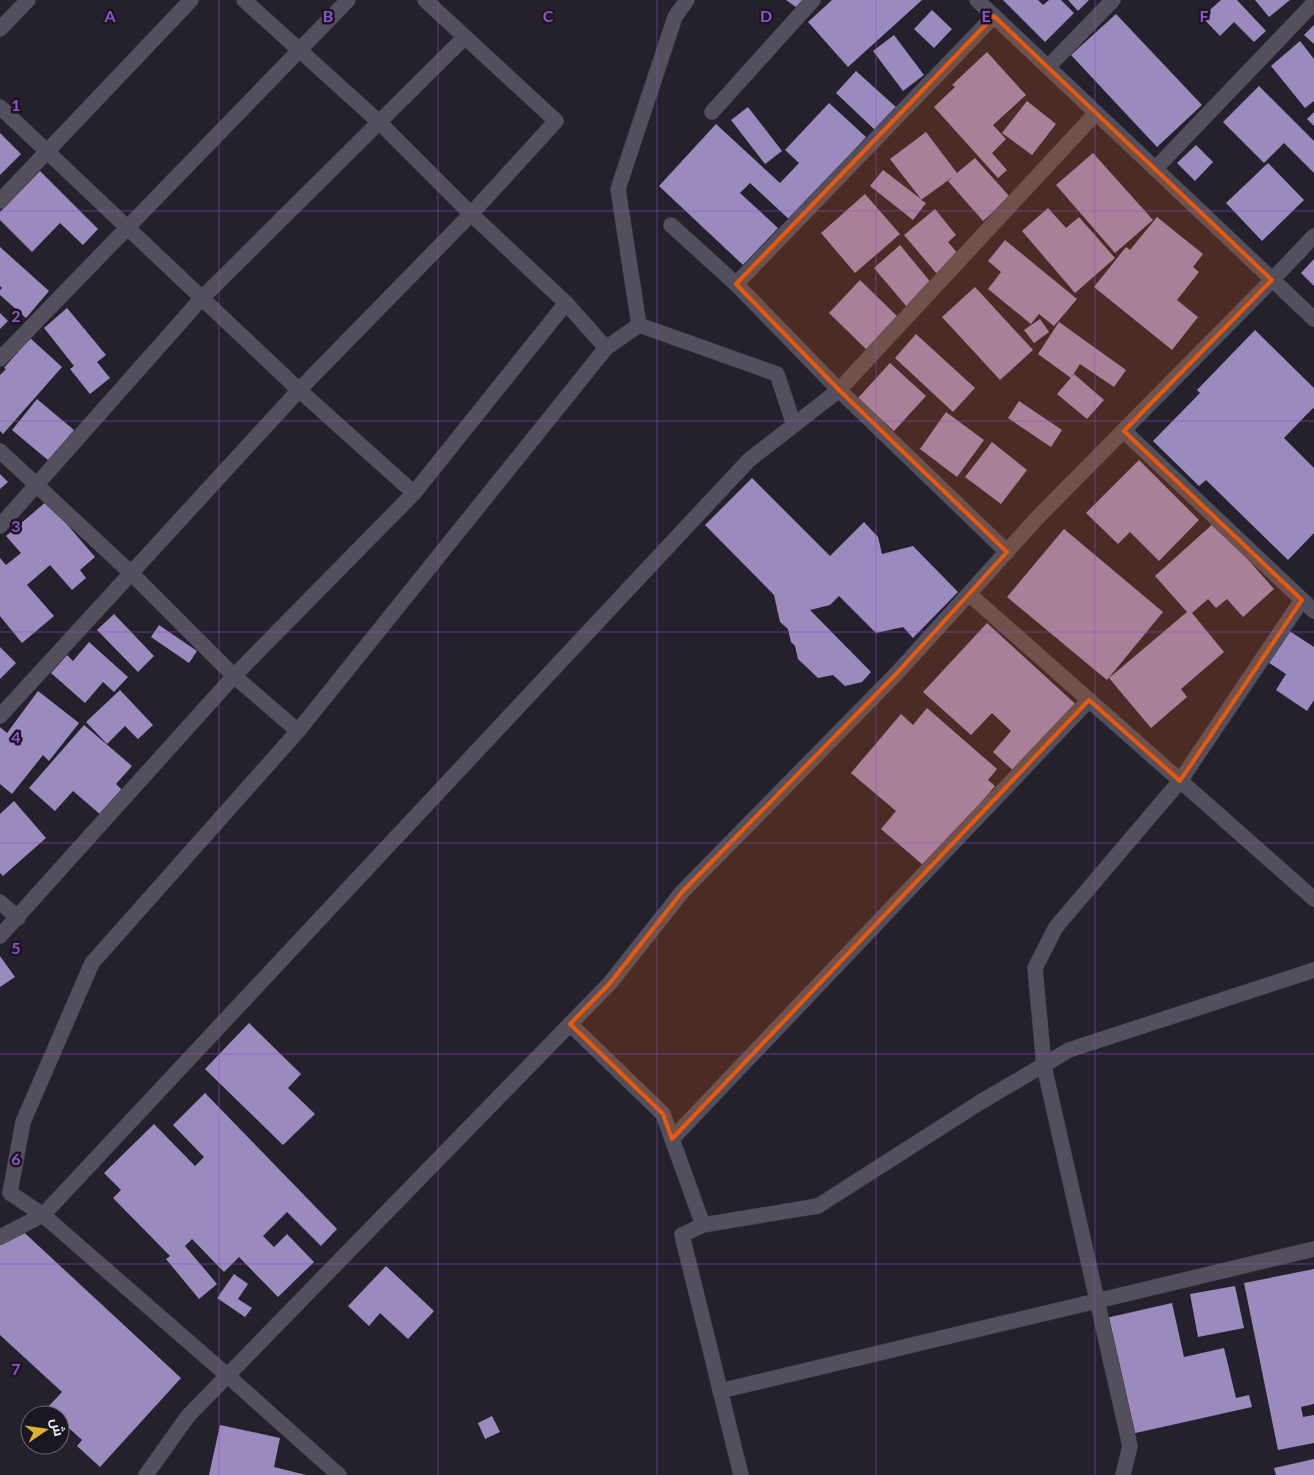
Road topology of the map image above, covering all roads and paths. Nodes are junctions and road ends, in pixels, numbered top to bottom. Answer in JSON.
{"nodes":[{"id":1,"x":28,"y":0,"type":"edge"},
{"id":2,"x":191,"y":0,"type":"edge"},
{"id":3,"x":244,"y":0,"type":"edge"},
{"id":4,"x":348,"y":0,"type":"edge"},
{"id":5,"x":425,"y":0,"type":"edge"},
{"id":6,"x":687,"y":0,"type":"edge"},
{"id":7,"x":813,"y":0,"type":"edge"},
{"id":8,"x":977,"y":0,"type":"edge"},
{"id":9,"x":1113,"y":0,"type":"edge"},
{"id":10,"x":1314,"y":2,"type":"edge"},
{"id":11,"x":994,"y":16,"type":"junction"},
{"id":12,"x":0,"y":29,"type":"edge"},
{"id":13,"x":465,"y":37,"type":"junction"},
{"id":14,"x":299,"y":50,"type":"junction"},
{"id":15,"x":1048,"y":67,"type":"junction"},
{"id":16,"x":0,"y":107,"type":"edge"},
{"id":17,"x":712,"y":112,"type":"dead end"},
{"id":18,"x":1096,"y":113,"type":"junction"},
{"id":19,"x":379,"y":122,"type":"junction"},
{"id":20,"x":48,"y":151,"type":"junction"},
{"id":21,"x":1155,"y":168,"type":"junction"},
{"id":22,"x":0,"y":200,"type":"edge"},
{"id":23,"x":471,"y":214,"type":"junction"},
{"id":24,"x":671,"y":225,"type":"dead end"},
{"id":25,"x":127,"y":227,"type":"junction"},
{"id":26,"x":1314,"y":236,"type":"edge"},
{"id":27,"x":1272,"y":280,"type":"junction"},
{"id":28,"x":736,"y":284,"type":"junction"},
{"id":29,"x":202,"y":298,"type":"junction"},
{"id":30,"x":566,"y":303,"type":"junction"},
{"id":31,"x":1314,"y":319,"type":"edge"},
{"id":32,"x":638,"y":325,"type":"junction"},
{"id":33,"x":606,"y":348,"type":"junction"},
{"id":34,"x":0,"y":359,"type":"edge"},
{"id":35,"x":299,"y":390,"type":"junction"},
{"id":36,"x":839,"y":390,"type":"junction"},
{"id":37,"x":794,"y":425,"type":"junction"},
{"id":38,"x":1124,"y":430,"type":"junction"},
{"id":39,"x":0,"y":451,"type":"edge"},
{"id":40,"x":35,"y":485,"type":"junction"},
{"id":41,"x":414,"y":492,"type":"junction"},
{"id":42,"x":0,"y":526,"type":"edge"},
{"id":43,"x":1007,"y":552,"type":"junction"},
{"id":44,"x":132,"y":574,"type":"junction"},
{"id":45,"x":969,"y":594,"type":"junction"},
{"id":46,"x":1302,"y":600,"type":"junction"},
{"id":47,"x":1314,"y":611,"type":"edge"},
{"id":48,"x":234,"y":676,"type":"junction"},
{"id":49,"x":1089,"y":700,"type":"junction"},
{"id":50,"x":0,"y":716,"type":"edge"},
{"id":51,"x":298,"y":731,"type":"junction"},
{"id":52,"x":1180,"y":780,"type":"junction"},
{"id":53,"x":1314,"y":900,"type":"edge"},
{"id":54,"x":0,"y":902,"type":"edge"},
{"id":55,"x":18,"y":918,"type":"junction"},
{"id":56,"x":0,"y":936,"type":"edge"},
{"id":57,"x":1314,"y":970,"type":"edge"},
{"id":58,"x":570,"y":1024,"type":"junction"},
{"id":59,"x":1044,"y":1066,"type":"junction"},
{"id":60,"x":672,"y":1139,"type":"junction"},
{"id":61,"x":43,"y":1215,"type":"junction"},
{"id":62,"x":703,"y":1225,"type":"junction"},
{"id":63,"x":0,"y":1236,"type":"edge"},
{"id":64,"x":1314,"y":1249,"type":"edge"},
{"id":65,"x":1097,"y":1301,"type":"junction"},
{"id":66,"x":228,"y":1376,"type":"junction"},
{"id":67,"x":720,"y":1391,"type":"junction"},
{"id":68,"x":146,"y":1475,"type":"edge"},
{"id":69,"x":339,"y":1475,"type":"edge"},
{"id":70,"x":741,"y":1475,"type":"edge"},
{"id":71,"x":1122,"y":1475,"type":"edge"}],
"edges":[{"from":1,"to":12,"type":"street"},
{"from":2,"to":20,"type":"street"},
{"from":3,"to":14,"type":"street"},
{"from":4,"to":14,"type":"street"},
{"from":5,"to":13,"type":"street"},
{"from":6,"to":32,"type":"street"},
{"from":7,"to":17,"type":"street"},
{"from":8,"to":11,"type":"street"},
{"from":9,"to":15,"type":"street"},
{"from":10,"to":21,"type":"street"},
{"from":11,"to":15,"type":"street"},
{"from":11,"to":28,"type":"street"},
{"from":13,"to":19,"type":"street"},
{"from":13,"to":23,"type":"street"},
{"from":14,"to":19,"type":"street"},
{"from":14,"to":25,"type":"street"},
{"from":15,"to":18,"type":"street"},
{"from":16,"to":20,"type":"street"},
{"from":18,"to":21,"type":"street"},
{"from":18,"to":36,"type":"street"},
{"from":19,"to":23,"type":"street"},
{"from":19,"to":29,"type":"street"},
{"from":20,"to":22,"type":"street"},
{"from":20,"to":25,"type":"street"},
{"from":21,"to":27,"type":"street"},
{"from":23,"to":30,"type":"street"},
{"from":23,"to":35,"type":"street"},
{"from":24,"to":28,"type":"street"},
{"from":25,"to":29,"type":"street"},
{"from":25,"to":34,"type":"street"},
{"from":26,"to":27,"type":"street"},
{"from":27,"to":31,"type":"street"},
{"from":27,"to":38,"type":"street"},
{"from":28,"to":36,"type":"street"},
{"from":29,"to":35,"type":"street"},
{"from":29,"to":40,"type":"street"},
{"from":30,"to":33,"type":"street"},
{"from":30,"to":41,"type":"street"},
{"from":32,"to":33,"type":"street"},
{"from":32,"to":37,"type":"street"},
{"from":33,"to":51,"type":"street"},
{"from":35,"to":41,"type":"street"},
{"from":35,"to":44,"type":"street"},
{"from":36,"to":37,"type":"street"},
{"from":36,"to":43,"type":"street"},
{"from":37,"to":61,"type":"street"},
{"from":38,"to":43,"type":"street"},
{"from":38,"to":46,"type":"street"},
{"from":39,"to":40,"type":"street"},
{"from":40,"to":42,"type":"street"},
{"from":40,"to":44,"type":"street"},
{"from":41,"to":48,"type":"street"},
{"from":43,"to":45,"type":"street"},
{"from":44,"to":48,"type":"street"},
{"from":44,"to":50,"type":"street"},
{"from":45,"to":49,"type":"street"},
{"from":45,"to":58,"type":"street"},
{"from":46,"to":47,"type":"street"},
{"from":46,"to":52,"type":"street"},
{"from":48,"to":51,"type":"street"},
{"from":48,"to":55,"type":"street"},
{"from":49,"to":52,"type":"street"},
{"from":49,"to":60,"type":"street"},
{"from":51,"to":61,"type":"street"},
{"from":52,"to":53,"type":"street"},
{"from":52,"to":59,"type":"street"},
{"from":54,"to":55,"type":"street"},
{"from":55,"to":56,"type":"street"},
{"from":57,"to":59,"type":"street"},
{"from":58,"to":60,"type":"street"},
{"from":58,"to":66,"type":"street"},
{"from":59,"to":62,"type":"street"},
{"from":59,"to":65,"type":"street"},
{"from":60,"to":62,"type":"street"},
{"from":61,"to":63,"type":"street"},
{"from":61,"to":66,"type":"street"},
{"from":62,"to":67,"type":"street"},
{"from":64,"to":65,"type":"street"},
{"from":65,"to":67,"type":"street"},
{"from":65,"to":71,"type":"street"},
{"from":66,"to":68,"type":"street"},
{"from":66,"to":69,"type":"street"},
{"from":67,"to":70,"type":"street"}]}
